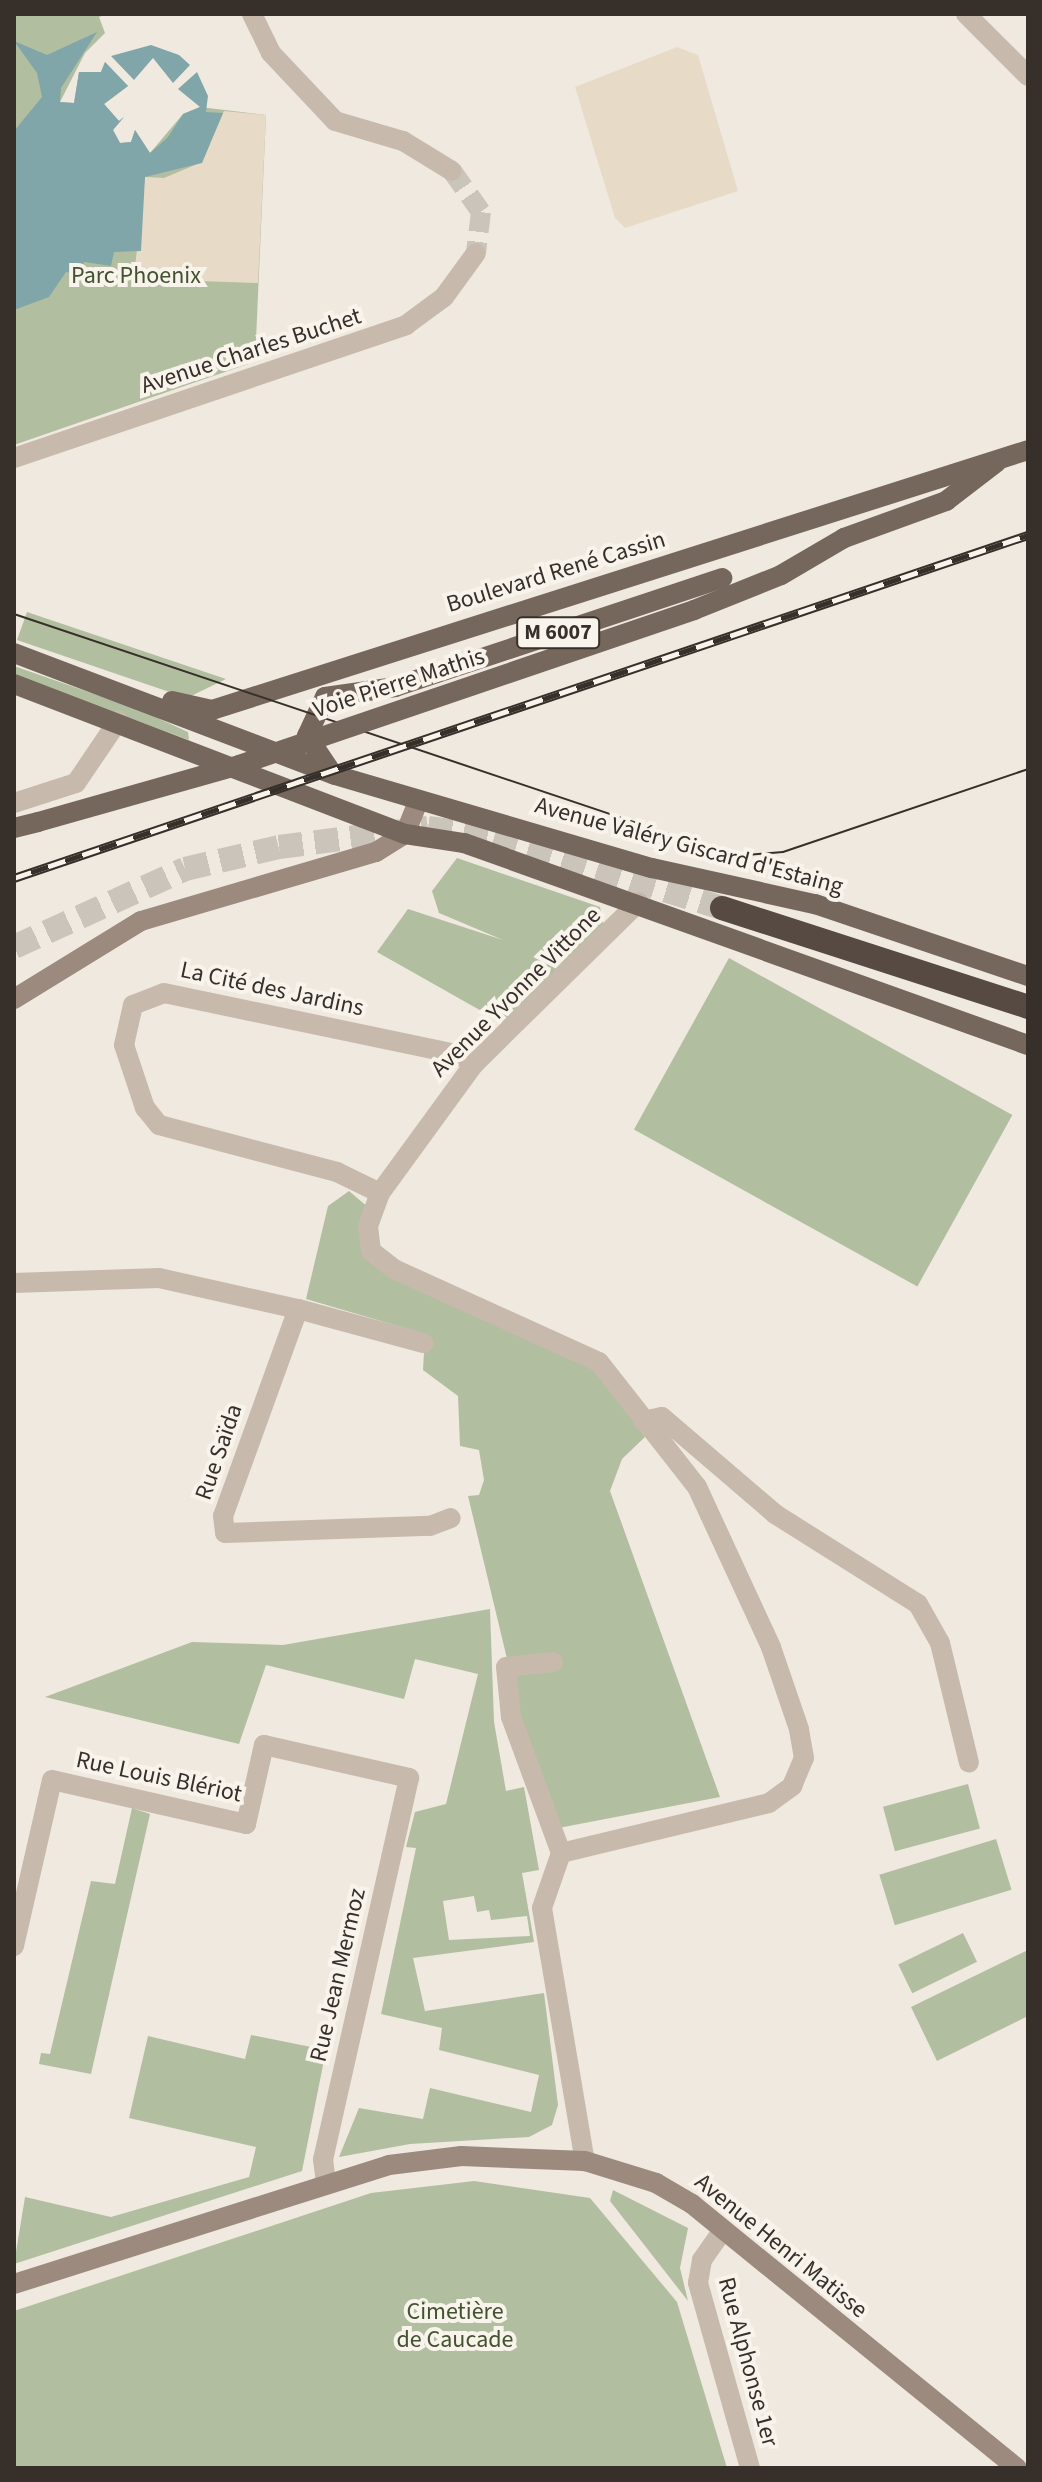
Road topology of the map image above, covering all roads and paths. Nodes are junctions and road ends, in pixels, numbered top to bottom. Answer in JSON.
{"nodes":[{"id":1,"x":252,"y":14,"type":"edge"},
{"id":2,"x":966,"y":14,"type":"edge"},
{"id":3,"x":1028,"y":76,"type":"edge"},
{"id":4,"x":452,"y":171,"type":"tunnel mouth"},
{"id":5,"x":476,"y":253,"type":"tunnel mouth"},
{"id":6,"x":1028,"y":450,"type":"edge"},
{"id":7,"x":1003,"y":457,"type":"junction"},
{"id":8,"x":14,"y":458,"type":"edge"},
{"id":9,"x":722,"y":578,"type":"dead end"},
{"id":10,"x":14,"y":653,"type":"edge"},
{"id":11,"x":99,"y":682,"type":"junction"},
{"id":12,"x":14,"y":684,"type":"edge"},
{"id":13,"x":118,"y":721,"type":"junction"},
{"id":14,"x":335,"y":775,"type":"junction"},
{"id":15,"x":418,"y":802,"type":"junction"},
{"id":16,"x":14,"y":803,"type":"edge"},
{"id":17,"x":14,"y":828,"type":"edge"},
{"id":18,"x":405,"y":834,"type":"junction"},
{"id":19,"x":652,"y":868,"type":"junction"},
{"id":20,"x":639,"y":902,"type":"junction"},
{"id":21,"x":722,"y":908,"type":"tunnel mouth"},
{"id":22,"x":1028,"y":976,"type":"edge"},
{"id":23,"x":14,"y":999,"type":"edge"},
{"id":24,"x":1028,"y":1007,"type":"edge"},
{"id":25,"x":1024,"y":1044,"type":"edge"},
{"id":26,"x":474,"y":1064,"type":"junction"},
{"id":27,"x":380,"y":1193,"type":"junction"},
{"id":28,"x":14,"y":1283,"type":"edge"},
{"id":29,"x":298,"y":1309,"type":"junction"},
{"id":30,"x":423,"y":1343,"type":"dead end"},
{"id":31,"x":643,"y":1421,"type":"junction"},
{"id":32,"x":451,"y":1518,"type":"dead end"},
{"id":33,"x":553,"y":1662,"type":"dead end"},
{"id":34,"x":969,"y":1763,"type":"dead end"},
{"id":35,"x":409,"y":1778,"type":"joint"},
{"id":36,"x":561,"y":1853,"type":"junction"},
{"id":37,"x":14,"y":1946,"type":"edge"},
{"id":38,"x":585,"y":2161,"type":"junction"},
{"id":39,"x":326,"y":2183,"type":"junction"},
{"id":40,"x":723,"y":2230,"type":"junction"},
{"id":41,"x":14,"y":2284,"type":"edge"},
{"id":42,"x":750,"y":2468,"type":"edge"},
{"id":43,"x":1017,"y":2468,"type":"edge"}],
"edges":[{"from":1,"to":4,"type":"street"},
{"from":2,"to":3,"type":"street"},
{"from":5,"to":8,"type":"street","name":"Avenue Charles Buchet"},
{"from":6,"to":7,"type":"main road","name":"Boulevard René Cassin"},
{"from":7,"to":11,"type":"main road","name":"Boulevard René Cassin"},
{"from":7,"to":17,"type":"main road","name":"Voie Pierre Mathis","bridge":true},
{"from":9,"to":14,"type":"main road","number":"M 6007"},
{"from":10,"to":11,"type":"main road","name":"Boulevard René Cassin"},
{"from":11,"to":14,"type":"main road","name":"Boulevard René Cassin"},
{"from":12,"to":13,"type":"main road"},
{"from":13,"to":16,"type":"street"},
{"from":13,"to":18,"type":"main road"},
{"from":14,"to":15,"type":"main road","name":"Avenue Valéry Giscard d'Estaing"},
{"from":15,"to":18,"type":"street"},
{"from":15,"to":19,"type":"main road","name":"Avenue Valéry Giscard d'Estaing"},
{"from":18,"to":20,"type":"main road"},
{"from":18,"to":23,"type":"street"},
{"from":19,"to":20,"type":"main road"},
{"from":19,"to":22,"type":"main road","name":"Avenue Valéry Giscard d'Estaing"},
{"from":20,"to":25,"type":"main road"},
{"from":20,"to":26,"type":"street","name":"Avenue Yvonne Vittone"},
{"from":21,"to":24,"type":"highway"},
{"from":26,"to":27,"type":"street","name":"Avenue Yvonne Vittone"},
{"from":26,"to":27,"type":"street","name":"La Cité des Jardins"},
{"from":27,"to":31,"type":"street","name":"Avenue Yvonne Vittone"},
{"from":28,"to":29,"type":"street"},
{"from":29,"to":30,"type":"street"},
{"from":29,"to":32,"type":"street","name":"Rue Saïda"},
{"from":31,"to":34,"type":"street"},
{"from":31,"to":36,"type":"street","name":"Avenue Yvonne Vittone"},
{"from":33,"to":36,"type":"street"},
{"from":35,"to":37,"type":"street","name":"Rue Louis Blériot"},
{"from":35,"to":39,"type":"street","name":"Rue Jean Mermoz"},
{"from":36,"to":38,"type":"street"},
{"from":38,"to":39,"type":"street","name":"Avenue Henri Matisse"},
{"from":38,"to":40,"type":"street","name":"Avenue Henri Matisse"},
{"from":39,"to":41,"type":"street","name":"Avenue Henri Matisse"},
{"from":40,"to":42,"type":"street","name":"Rue Alphonse 1er"},
{"from":40,"to":43,"type":"street","name":"Avenue Henri Matisse"}]}
